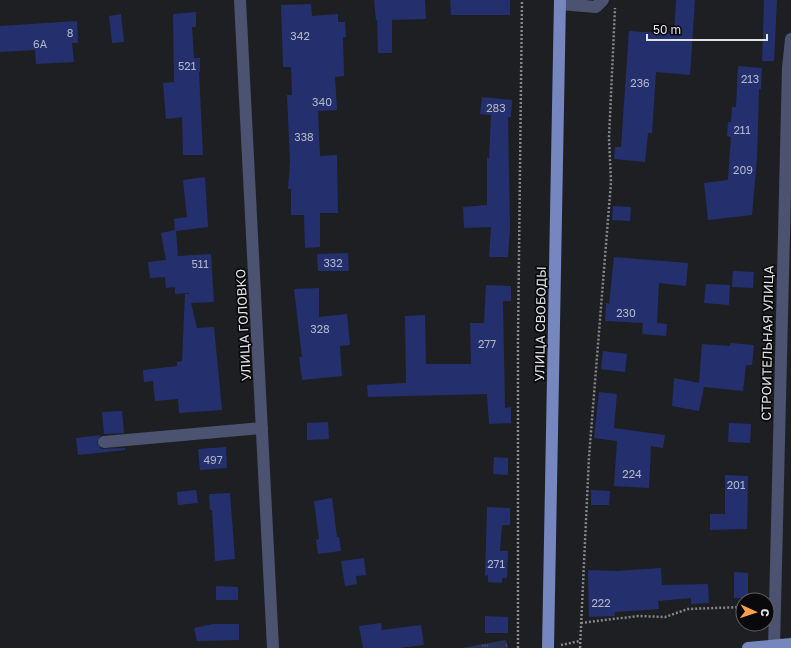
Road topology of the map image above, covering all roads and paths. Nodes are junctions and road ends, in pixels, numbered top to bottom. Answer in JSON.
{"nodes":[{"id":1,"x":240,"y":0,"type":"edge"},
{"id":2,"x":522,"y":0,"type":"edge"},
{"id":3,"x":609,"y":0,"type":"edge"},
{"id":4,"x":560,"y":2,"type":"edge"},
{"id":5,"x":791,"y":39,"type":"edge"},
{"id":6,"x":262,"y":428,"type":"junction"},
{"id":7,"x":104,"y":442,"type":"dead end"},
{"id":8,"x":735,"y":607,"type":"edge"},
{"id":9,"x":581,"y":623,"type":"junction"},
{"id":10,"x":791,"y":644,"type":"edge"},
{"id":11,"x":774,"y":647,"type":"edge"},
{"id":12,"x":273,"y":648,"type":"edge"},
{"id":13,"x":518,"y":648,"type":"edge"},
{"id":14,"x":548,"y":648,"type":"edge"},
{"id":15,"x":580,"y":648,"type":"edge"},
{"id":16,"x":748,"y":648,"type":"edge"}],
"edges":[{"from":1,"to":6,"type":"street","name":"УЛИЦА ГОЛОВКО"},
{"from":2,"to":13,"type":"path"},
{"from":3,"to":4,"type":"street"},
{"from":3,"to":9,"type":"path"},
{"from":4,"to":14,"type":"main road","name":"УЛИЦА СВОБОДЫ"},
{"from":5,"to":11,"type":"street","name":"СТРОИТЕЛЬНАЯ УЛИЦА"},
{"from":6,"to":7,"type":"street"},
{"from":6,"to":12,"type":"street","name":"УЛИЦА ГОЛОВКО"},
{"from":8,"to":9,"type":"path"},
{"from":9,"to":15,"type":"path"},
{"from":10,"to":11,"type":"main road"},
{"from":11,"to":16,"type":"main road"}]}
